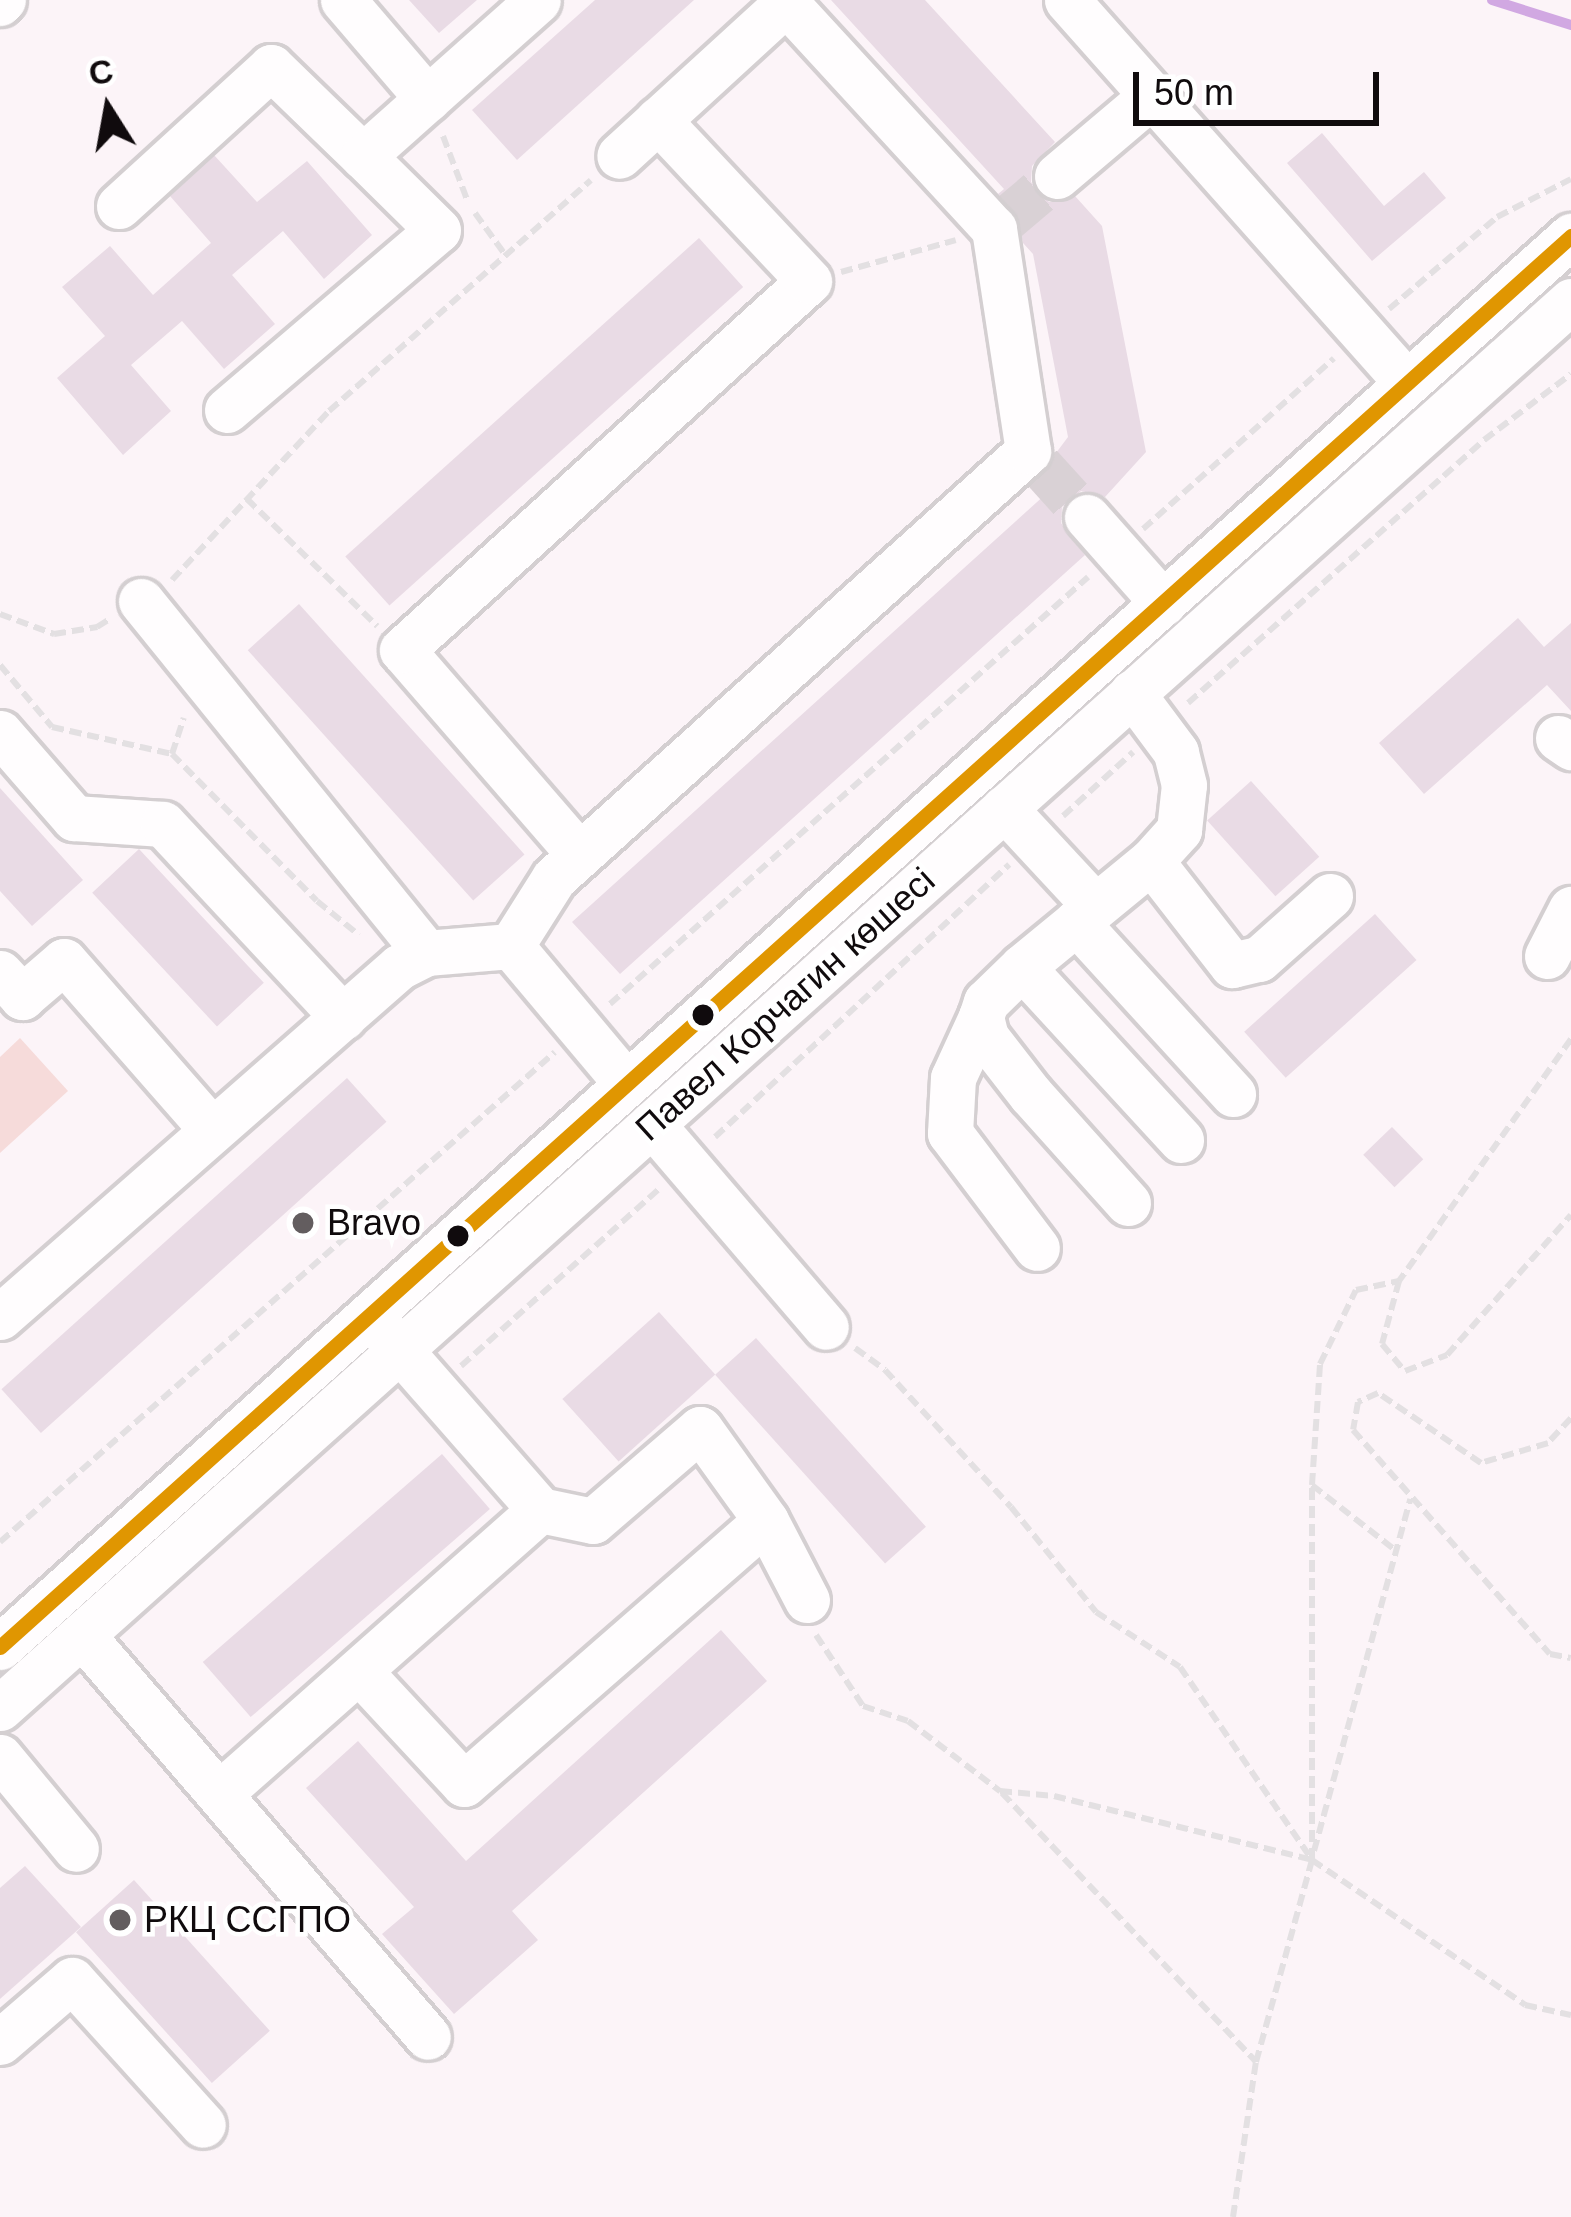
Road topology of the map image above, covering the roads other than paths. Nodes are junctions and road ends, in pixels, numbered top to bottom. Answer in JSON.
{"nodes":[{"id":1,"x":343,"y":0,"type":"edge"},
{"id":2,"x":538,"y":0,"type":"edge"},
{"id":3,"x":1066,"y":0,"type":"edge"},
{"id":4,"x":1150,"y":97,"type":"junction"},
{"id":5,"x":428,"y":98,"type":"junction"},
{"id":6,"x":658,"y":121,"type":"junction"},
{"id":7,"x":363,"y":157,"type":"junction"},
{"id":8,"x":619,"y":157,"type":"road end"},
{"id":9,"x":1057,"y":176,"type":"tunnel mouth"},
{"id":10,"x":119,"y":206,"type":"dead end"},
{"id":11,"x":1571,"y":236,"type":"edge"},
{"id":12,"x":1571,"y":301,"type":"edge"},
{"id":13,"x":1407,"y":383,"type":"junction"},
{"id":14,"x":226,"y":410,"type":"dead end"},
{"id":15,"x":1087,"y":517,"type":"tunnel mouth"},
{"id":16,"x":140,"y":601,"type":"road end"},
{"id":17,"x":1163,"y":603,"type":"junction"},
{"id":18,"x":1145,"y":711,"type":"junction"},
{"id":19,"x":0,"y":733,"type":"edge"},
{"id":20,"x":1004,"y":808,"type":"junction"},
{"id":21,"x":911,"y":829,"type":"junction"},
{"id":22,"x":579,"y":854,"type":"junction"},
{"id":23,"x":1150,"y":861,"type":"junction"},
{"id":24,"x":943,"y":863,"type":"junction"},
{"id":25,"x":1330,"y":896,"type":"dead end"},
{"id":26,"x":1571,"y":909,"type":"edge"},
{"id":27,"x":1085,"y":914,"type":"junction"},
{"id":28,"x":511,"y":946,"type":"junction"},
{"id":29,"x":426,"y":953,"type":"junction"},
{"id":30,"x":1547,"y":956,"type":"dead end"},
{"id":31,"x":1022,"y":967,"type":"junction"},
{"id":32,"x":0,"y":973,"type":"edge"},
{"id":33,"x":343,"y":1017,"type":"junction"},
{"id":34,"x":981,"y":1017,"type":"junction"},
{"id":35,"x":627,"y":1084,"type":"junction"},
{"id":36,"x":1233,"y":1094,"type":"dead end"},
{"id":37,"x":652,"y":1124,"type":"junction"},
{"id":38,"x":212,"y":1130,"type":"junction"},
{"id":39,"x":1181,"y":1140,"type":"dead end"},
{"id":40,"x":1128,"y":1203,"type":"dead end"},
{"id":41,"x":1036,"y":1248,"type":"dead end"},
{"id":42,"x":1,"y":1313,"type":"edge"},
{"id":43,"x":369,"y":1316,"type":"junction"},
{"id":44,"x":826,"y":1327,"type":"road end"},
{"id":45,"x":400,"y":1348,"type":"junction"},
{"id":46,"x":541,"y":1510,"type":"junction"},
{"id":47,"x":766,"y":1521,"type":"junction"},
{"id":48,"x":807,"y":1600,"type":"road end"},
{"id":49,"x":82,"y":1634,"type":"junction"},
{"id":50,"x":0,"y":1647,"type":"edge"},
{"id":51,"x":359,"y":1670,"type":"junction"},
{"id":52,"x":0,"y":1708,"type":"edge"},
{"id":53,"x":0,"y":1757,"type":"edge"},
{"id":54,"x":220,"y":1793,"type":"junction"},
{"id":55,"x":76,"y":1849,"type":"dead end"},
{"id":56,"x":428,"y":2037,"type":"dead end"},
{"id":57,"x":0,"y":2042,"type":"edge"},
{"id":58,"x":203,"y":2125,"type":"dead end"}],
"edges":[{"from":1,"to":5,"type":"street"},
{"from":2,"to":5,"type":"street"},
{"from":3,"to":4,"type":"street"},
{"from":4,"to":9,"type":"street"},
{"from":4,"to":13,"type":"street"},
{"from":5,"to":7,"type":"street"},
{"from":6,"to":8,"type":"street"},
{"from":6,"to":22,"type":"street"},
{"from":6,"to":22,"type":"street"},
{"from":7,"to":10,"type":"street"},
{"from":7,"to":14,"type":"street"},
{"from":11,"to":13,"type":"street","name":"Павел Корчагин көшесі"},
{"from":12,"to":18,"type":"street","name":"Павел Корчагин көшесі"},
{"from":13,"to":17,"type":"street","name":"Павел Корчагин көшесі"},
{"from":15,"to":17,"type":"street"},
{"from":16,"to":29,"type":"street"},
{"from":17,"to":21,"type":"street","name":"Павел Корчагин көшесі"},
{"from":18,"to":20,"type":"street","name":"Павел Корчагин көшесі"},
{"from":18,"to":23,"type":"street"},
{"from":19,"to":33,"type":"street"},
{"from":20,"to":24,"type":"street","name":"Павел Корчагин көшесі"},
{"from":20,"to":27,"type":"street"},
{"from":21,"to":24,"type":"street"},
{"from":21,"to":35,"type":"street","name":"Павел Корчагин көшесі"},
{"from":22,"to":28,"type":"street"},
{"from":23,"to":25,"type":"street"},
{"from":23,"to":27,"type":"street"},
{"from":24,"to":37,"type":"street","name":"Павел Корчагин көшесі"},
{"from":26,"to":30,"type":"street"},
{"from":27,"to":31,"type":"street"},
{"from":27,"to":36,"type":"street"},
{"from":28,"to":29,"type":"street"},
{"from":28,"to":35,"type":"street"},
{"from":29,"to":33,"type":"street"},
{"from":31,"to":34,"type":"street"},
{"from":31,"to":39,"type":"street"},
{"from":32,"to":38,"type":"street"},
{"from":33,"to":38,"type":"street"},
{"from":34,"to":40,"type":"street"},
{"from":34,"to":41,"type":"street"},
{"from":35,"to":43,"type":"street","name":"Павел Корчагин көшесі"},
{"from":37,"to":44,"type":"street"},
{"from":37,"to":45,"type":"street","name":"Павел Корчагин көшесі"},
{"from":38,"to":42,"type":"street"},
{"from":43,"to":45,"type":"street"},
{"from":43,"to":50,"type":"street","name":"Павел Корчагин көшесі"},
{"from":45,"to":46,"type":"street"},
{"from":45,"to":49,"type":"street","name":"Павел Корчагин көшесі"},
{"from":46,"to":47,"type":"street"},
{"from":46,"to":51,"type":"street"},
{"from":47,"to":48,"type":"street"},
{"from":47,"to":51,"type":"street"},
{"from":49,"to":52,"type":"street","name":"Павел Корчагин көшесі"},
{"from":49,"to":54,"type":"street"},
{"from":51,"to":54,"type":"street"},
{"from":53,"to":55,"type":"street"},
{"from":54,"to":56,"type":"street"},
{"from":57,"to":58,"type":"street"}]}
